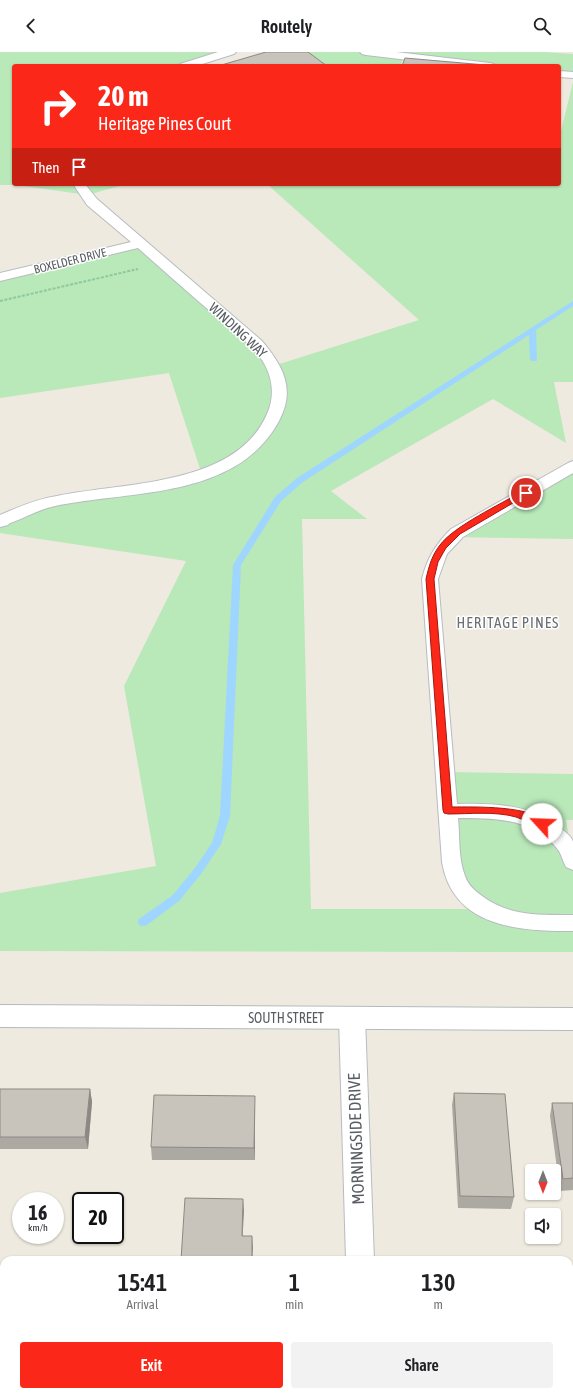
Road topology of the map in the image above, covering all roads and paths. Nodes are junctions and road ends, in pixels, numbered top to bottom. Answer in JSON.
{"nodes":[{"id":1,"x":230,"y":52,"type":"edge"},
{"id":2,"x":366,"y":52,"type":"edge"},
{"id":3,"x":191,"y":64,"type":"edge"},
{"id":4,"x":472,"y":64,"type":"edge"},
{"id":5,"x":561,"y":74,"type":"edge"},
{"id":6,"x":573,"y":75,"type":"edge"},
{"id":7,"x":80,"y":186,"type":"edge"},
{"id":8,"x":140,"y":244,"type":"junction"},
{"id":9,"x":163,"y":263,"type":"junction"},
{"id":10,"x":0,"y":277,"type":"edge"},
{"id":11,"x":0,"y":301,"type":"edge"},
{"id":12,"x":573,"y":466,"type":"edge"},
{"id":13,"x":0,"y":521,"type":"edge"},
{"id":14,"x":448,"y":810,"type":"junction"},
{"id":15,"x":573,"y":862,"type":"edge"},
{"id":16,"x":573,"y":923,"type":"edge"},
{"id":17,"x":0,"y":1016,"type":"edge"},
{"id":18,"x":352,"y":1018,"type":"junction"},
{"id":19,"x":573,"y":1019,"type":"edge"},
{"id":20,"x":360,"y":1256,"type":"edge"}],
"edges":[{"from":1,"to":3,"type":"lane"},
{"from":2,"to":4,"type":"lane"},
{"from":5,"to":6,"type":"lane"},
{"from":7,"to":8,"type":"lane","name":"WINDING WAY"},
{"from":8,"to":9,"type":"lane","name":"WINDING WAY"},
{"from":8,"to":10,"type":"lane","name":"BOXELDER DRIVE"},
{"from":9,"to":11,"type":"path"},
{"from":9,"to":13,"type":"lane","name":"WINDING WAY"},
{"from":12,"to":14,"type":"lane"},
{"from":14,"to":15,"type":"lane"},
{"from":14,"to":16,"type":"lane"},
{"from":17,"to":18,"type":"main road","name":"SOUTH STREET"},
{"from":18,"to":19,"type":"main road","name":"SOUTH STREET"},
{"from":18,"to":20,"type":"main road","name":"MORNINGSIDE DRIVE"}]}
